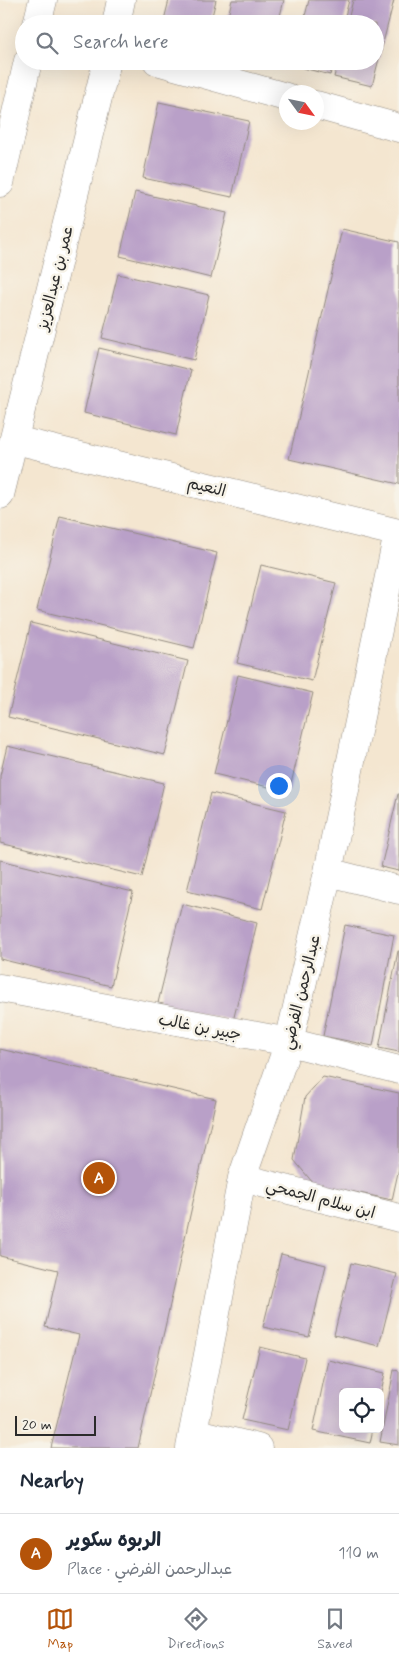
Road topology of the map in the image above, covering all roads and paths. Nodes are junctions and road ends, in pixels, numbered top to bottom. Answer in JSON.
{"nodes":[{"id":1,"x":42,"y":0,"type":"edge"},
{"id":2,"x":121,"y":0,"type":"edge"},
{"id":3,"x":39,"y":15,"type":"edge"},
{"id":4,"x":118,"y":15,"type":"edge"},
{"id":5,"x":26,"y":70,"type":"edge"},
{"id":6,"x":105,"y":70,"type":"edge"},
{"id":7,"x":189,"y":70,"type":"edge"},
{"id":8,"x":279,"y":95,"type":"edge"},
{"id":9,"x":324,"y":107,"type":"edge"},
{"id":10,"x":399,"y":128,"type":"edge"},
{"id":11,"x":0,"y":183,"type":"edge"},
{"id":12,"x":15,"y":440,"type":"junction"},
{"id":13,"x":0,"y":495,"type":"edge"},
{"id":14,"x":399,"y":533,"type":"edge"},
{"id":15,"x":328,"y":872,"type":"junction"},
{"id":16,"x":399,"y":890,"type":"edge"},
{"id":17,"x":0,"y":988,"type":"edge"},
{"id":18,"x":289,"y":1042,"type":"junction"},
{"id":19,"x":399,"y":1070,"type":"edge"},
{"id":20,"x":242,"y":1178,"type":"junction"},
{"id":21,"x":399,"y":1218,"type":"edge"},
{"id":22,"x":192,"y":1440,"type":"edge"},
{"id":23,"x":258,"y":1448,"type":"edge"}],
"edges":[{"from":1,"to":3,"type":"street"},
{"from":2,"to":4,"type":"street"},
{"from":5,"to":11,"type":"street"},
{"from":6,"to":12,"type":"street","name":"عمر بن عبدالعزيز"},
{"from":7,"to":8,"type":"street"},
{"from":9,"to":10,"type":"street"},
{"from":12,"to":13,"type":"street","name":"عمر بن عبدالعزيز"},
{"from":12,"to":14,"type":"street","name":"النعيم"},
{"from":14,"to":15,"type":"street","name":"عبدالرحمن الفرضي"},
{"from":15,"to":16,"type":"street"},
{"from":15,"to":18,"type":"street","name":"عبدالرحمن الفرضي"},
{"from":17,"to":18,"type":"street","name":"جبير بن غالب"},
{"from":18,"to":19,"type":"street","name":"جبير بن غالب"},
{"from":18,"to":20,"type":"street","name":"عبدالرحمن الفرضي"},
{"from":20,"to":21,"type":"street","name":"ابن سلام الجمحي"},
{"from":20,"to":22,"type":"street","name":"عبدالرحمن الفرضي"},
{"from":22,"to":23,"type":"street"}]}
